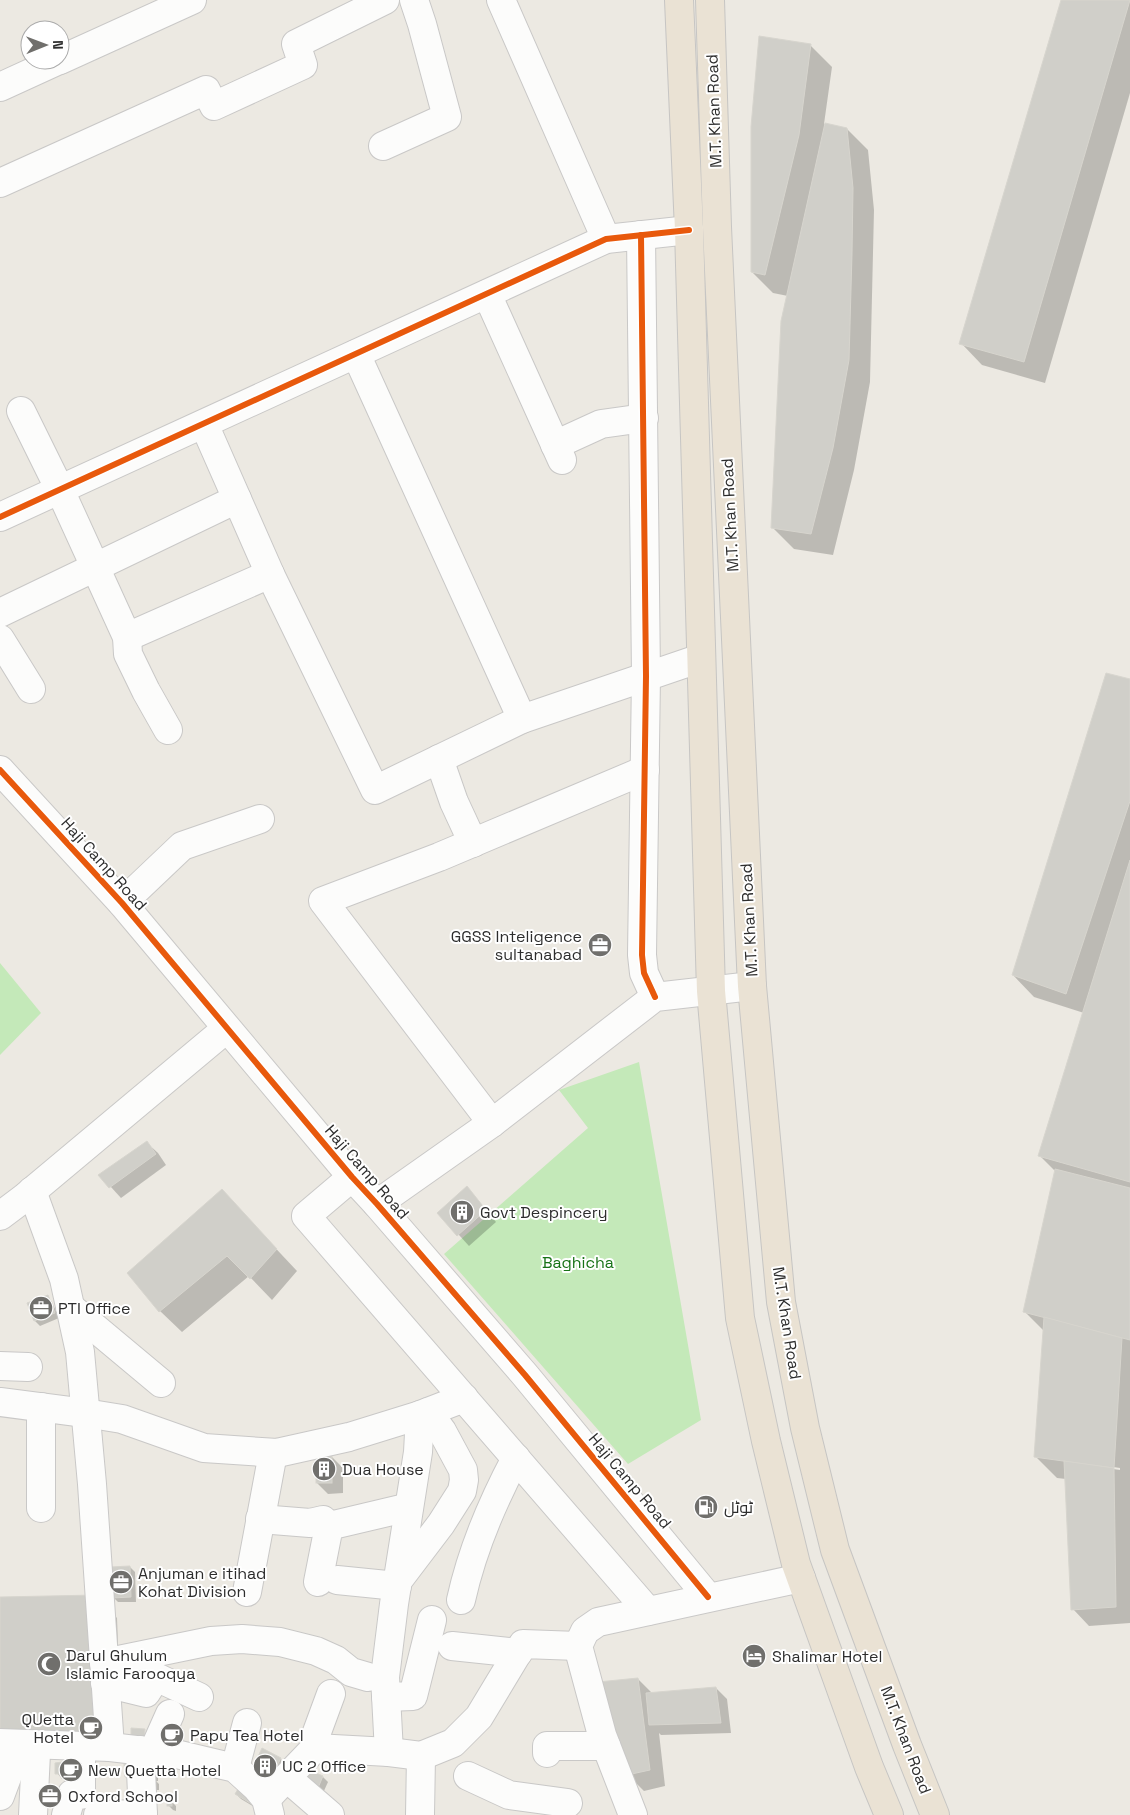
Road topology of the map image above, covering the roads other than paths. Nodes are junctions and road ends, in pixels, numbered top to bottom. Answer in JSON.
{"nodes":[{"id":1,"x":192,"y":0,"type":"edge"},
{"id":2,"x":385,"y":0,"type":"edge"},
{"id":3,"x":414,"y":0,"type":"edge"},
{"id":4,"x":501,"y":0,"type":"edge"},
{"id":5,"x":680,"y":0,"type":"edge"},
{"id":6,"x":710,"y":0,"type":"edge"},
{"id":7,"x":70,"y":55,"type":"edge"},
{"id":8,"x":38,"y":70,"type":"edge"},
{"id":9,"x":0,"y":87,"type":"edge"},
{"id":10,"x":383,"y":146,"type":"dead end"},
{"id":11,"x":0,"y":183,"type":"edge"},
{"id":12,"x":688,"y":230,"type":"junction"},
{"id":13,"x":642,"y":235,"type":"junction"},
{"id":14,"x":606,"y":239,"type":"junction"},
{"id":15,"x":487,"y":294,"type":"junction"},
{"id":16,"x":356,"y":354,"type":"junction"},
{"id":17,"x":22,"y":411,"type":"dead end"},
{"id":18,"x":644,"y":418,"type":"junction"},
{"id":19,"x":204,"y":424,"type":"junction"},
{"id":20,"x":60,"y":490,"type":"junction"},
{"id":21,"x":237,"y":499,"type":"junction"},
{"id":22,"x":0,"y":518,"type":"edge"},
{"id":23,"x":96,"y":567,"type":"junction"},
{"id":24,"x":270,"y":574,"type":"junction"},
{"id":25,"x":0,"y":612,"type":"edge"},
{"id":26,"x":127,"y":637,"type":"junction"},
{"id":27,"x":0,"y":639,"type":"edge"},
{"id":28,"x":701,"y":658,"type":"junction"},
{"id":29,"x":646,"y":676,"type":"junction"},
{"id":30,"x":31,"y":689,"type":"dead end"},
{"id":31,"x":522,"y":719,"type":"junction"},
{"id":32,"x":168,"y":730,"type":"dead end"},
{"id":33,"x":439,"y":758,"type":"junction"},
{"id":34,"x":0,"y":770,"type":"edge"},
{"id":35,"x":645,"y":770,"type":"junction"},
{"id":36,"x":260,"y":819,"type":"dead end"},
{"id":37,"x":473,"y":843,"type":"junction"},
{"id":38,"x":122,"y":903,"type":"junction"},
{"id":39,"x":752,"y":986,"type":"junction"},
{"id":40,"x":711,"y":991,"type":"junction"},
{"id":41,"x":655,"y":998,"type":"junction"},
{"id":42,"x":226,"y":1029,"type":"junction"},
{"id":43,"x":492,"y":1123,"type":"junction"},
{"id":44,"x":352,"y":1177,"type":"junction"},
{"id":45,"x":32,"y":1191,"type":"junction"},
{"id":46,"x":378,"y":1204,"type":"junction"},
{"id":47,"x":0,"y":1216,"type":"edge"},
{"id":48,"x":70,"y":1307,"type":"junction"},
{"id":49,"x":0,"y":1366,"type":"edge"},
{"id":50,"x":28,"y":1367,"type":"dead end"},
{"id":51,"x":161,"y":1383,"type":"dead end"},
{"id":52,"x":464,"y":1398,"type":"junction"},
{"id":53,"x":0,"y":1402,"type":"edge"},
{"id":54,"x":41,"y":1407,"type":"junction"},
{"id":55,"x":85,"y":1412,"type":"junction"},
{"id":56,"x":424,"y":1414,"type":"junction"},
{"id":57,"x":273,"y":1453,"type":"junction"},
{"id":58,"x":516,"y":1458,"type":"junction"},
{"id":59,"x":410,"y":1506,"type":"junction"},
{"id":60,"x":41,"y":1508,"type":"dead end"},
{"id":61,"x":260,"y":1519,"type":"junction"},
{"id":62,"x":329,"y":1526,"type":"junction"},
{"id":63,"x":801,"y":1578,"type":"junction"},
{"id":64,"x":397,"y":1583,"type":"junction"},
{"id":65,"x":247,"y":1592,"type":"dead end"},
{"id":66,"x":708,"y":1597,"type":"junction"},
{"id":67,"x":461,"y":1600,"type":"dead end"},
{"id":68,"x":648,"y":1611,"type":"junction"},
{"id":69,"x":432,"y":1620,"type":"dead end"},
{"id":70,"x":452,"y":1646,"type":"dead end"},
{"id":71,"x":578,"y":1646,"type":"junction"},
{"id":72,"x":518,"y":1653,"type":"junction"},
{"id":73,"x":105,"y":1673,"type":"junction"},
{"id":74,"x":368,"y":1677,"type":"dead end"},
{"id":75,"x":331,"y":1694,"type":"dead end"},
{"id":76,"x":200,"y":1697,"type":"dead end"},
{"id":77,"x":386,"y":1697,"type":"junction"},
{"id":78,"x":170,"y":1714,"type":"dead end"},
{"id":79,"x":248,"y":1723,"type":"dead end"},
{"id":80,"x":19,"y":1745,"type":"edge"},
{"id":81,"x":80,"y":1746,"type":"junction"},
{"id":82,"x":606,"y":1746,"type":"junction"},
{"id":83,"x":110,"y":1747,"type":"junction"},
{"id":84,"x":316,"y":1748,"type":"junction"},
{"id":85,"x":146,"y":1751,"type":"junction"},
{"id":86,"x":389,"y":1752,"type":"junction"},
{"id":87,"x":547,"y":1752,"type":"dead end"},
{"id":88,"x":420,"y":1756,"type":"junction"},
{"id":89,"x":235,"y":1768,"type":"junction"},
{"id":90,"x":468,"y":1776,"type":"dead end"},
{"id":91,"x":286,"y":1778,"type":"junction"},
{"id":92,"x":0,"y":1796,"type":"edge"},
{"id":93,"x":568,"y":1804,"type":"dead end"},
{"id":94,"x":507,"y":1805,"type":"edge"},
{"id":95,"x":268,"y":1807,"type":"edge"},
{"id":96,"x":33,"y":1815,"type":"edge"},
{"id":97,"x":66,"y":1815,"type":"edge"},
{"id":98,"x":98,"y":1815,"type":"edge"},
{"id":99,"x":143,"y":1815,"type":"edge"},
{"id":100,"x":330,"y":1815,"type":"edge"},
{"id":101,"x":420,"y":1815,"type":"edge"},
{"id":102,"x":633,"y":1815,"type":"edge"},
{"id":103,"x":889,"y":1815,"type":"edge"},
{"id":104,"x":935,"y":1815,"type":"edge"}],
"edges":[{"from":1,"to":7,"type":"street"},
{"from":2,"to":11,"type":"street"},
{"from":3,"to":10,"type":"street"},
{"from":4,"to":14,"type":"street"},
{"from":5,"to":12,"type":"highway","name":"M.T. Khan Road"},
{"from":6,"to":39,"type":"highway","name":"M.T. Khan Road"},
{"from":8,"to":9,"type":"street"},
{"from":12,"to":13,"type":"street"},
{"from":12,"to":28,"type":"highway","name":"M.T. Khan Road"},
{"from":13,"to":14,"type":"street"},
{"from":13,"to":18,"type":"street"},
{"from":14,"to":15,"type":"street"},
{"from":15,"to":16,"type":"street"},
{"from":15,"to":18,"type":"street"},
{"from":16,"to":19,"type":"street"},
{"from":16,"to":31,"type":"street"},
{"from":17,"to":20,"type":"street"},
{"from":18,"to":29,"type":"street"},
{"from":19,"to":20,"type":"street"},
{"from":19,"to":21,"type":"street"},
{"from":20,"to":22,"type":"street"},
{"from":20,"to":23,"type":"street"},
{"from":21,"to":23,"type":"street"},
{"from":21,"to":24,"type":"street"},
{"from":23,"to":25,"type":"street"},
{"from":23,"to":26,"type":"street"},
{"from":24,"to":26,"type":"street"},
{"from":24,"to":33,"type":"street"},
{"from":26,"to":32,"type":"street"},
{"from":27,"to":30,"type":"street"},
{"from":28,"to":29,"type":"street"},
{"from":28,"to":40,"type":"highway","name":"M.T. Khan Road"},
{"from":29,"to":31,"type":"street"},
{"from":29,"to":35,"type":"street"},
{"from":31,"to":33,"type":"street"},
{"from":33,"to":37,"type":"street"},
{"from":34,"to":38,"type":"street","name":"Haji Camp Road"},
{"from":35,"to":37,"type":"street"},
{"from":35,"to":41,"type":"street"},
{"from":36,"to":38,"type":"street"},
{"from":37,"to":43,"type":"street"},
{"from":38,"to":42,"type":"street","name":"Haji Camp Road"},
{"from":39,"to":40,"type":"street"},
{"from":39,"to":104,"type":"highway","name":"M.T. Khan Road"},
{"from":40,"to":41,"type":"street"},
{"from":40,"to":63,"type":"highway","name":"M.T. Khan Road"},
{"from":41,"to":43,"type":"street"},
{"from":42,"to":44,"type":"street","name":"Haji Camp Road"},
{"from":42,"to":45,"type":"street"},
{"from":43,"to":46,"type":"street"},
{"from":44,"to":46,"type":"street","name":"Haji Camp Road"},
{"from":44,"to":52,"type":"street"},
{"from":45,"to":47,"type":"street"},
{"from":45,"to":48,"type":"street"},
{"from":46,"to":66,"type":"street","name":"Haji Camp Road"},
{"from":48,"to":51,"type":"street"},
{"from":48,"to":55,"type":"street"},
{"from":49,"to":50,"type":"street"},
{"from":52,"to":56,"type":"street"},
{"from":52,"to":58,"type":"street"},
{"from":53,"to":54,"type":"street"},
{"from":54,"to":55,"type":"street"},
{"from":54,"to":60,"type":"street"},
{"from":55,"to":57,"type":"street"},
{"from":55,"to":73,"type":"street"},
{"from":56,"to":57,"type":"street"},
{"from":56,"to":59,"type":"street"},
{"from":56,"to":64,"type":"street"},
{"from":57,"to":61,"type":"street"},
{"from":58,"to":67,"type":"street"},
{"from":58,"to":68,"type":"street"},
{"from":59,"to":62,"type":"street"},
{"from":59,"to":64,"type":"street"},
{"from":61,"to":62,"type":"street"},
{"from":61,"to":65,"type":"street"},
{"from":62,"to":64,"type":"street"},
{"from":63,"to":66,"type":"street"},
{"from":63,"to":103,"type":"highway","name":"M.T. Khan Road"},
{"from":64,"to":77,"type":"street"},
{"from":66,"to":68,"type":"street"},
{"from":68,"to":71,"type":"street"},
{"from":69,"to":77,"type":"street"},
{"from":70,"to":72,"type":"street"},
{"from":71,"to":72,"type":"street"},
{"from":71,"to":82,"type":"street"},
{"from":72,"to":88,"type":"street"},
{"from":73,"to":74,"type":"street"},
{"from":73,"to":76,"type":"street"},
{"from":73,"to":83,"type":"street"},
{"from":75,"to":84,"type":"street"},
{"from":77,"to":86,"type":"street"},
{"from":78,"to":85,"type":"street"},
{"from":79,"to":89,"type":"street"},
{"from":80,"to":81,"type":"street"},
{"from":80,"to":92,"type":"street"},
{"from":80,"to":96,"type":"street"},
{"from":81,"to":83,"type":"street"},
{"from":81,"to":97,"type":"street"},
{"from":82,"to":87,"type":"street"},
{"from":82,"to":102,"type":"street"},
{"from":83,"to":85,"type":"street"},
{"from":84,"to":86,"type":"street"},
{"from":84,"to":91,"type":"street"},
{"from":85,"to":89,"type":"street"},
{"from":85,"to":99,"type":"street"},
{"from":86,"to":88,"type":"street"},
{"from":88,"to":101,"type":"street"},
{"from":89,"to":95,"type":"street"},
{"from":90,"to":94,"type":"street"},
{"from":91,"to":95,"type":"street"},
{"from":91,"to":100,"type":"street"},
{"from":93,"to":94,"type":"street"},
{"from":98,"to":99,"type":"street"}]}
